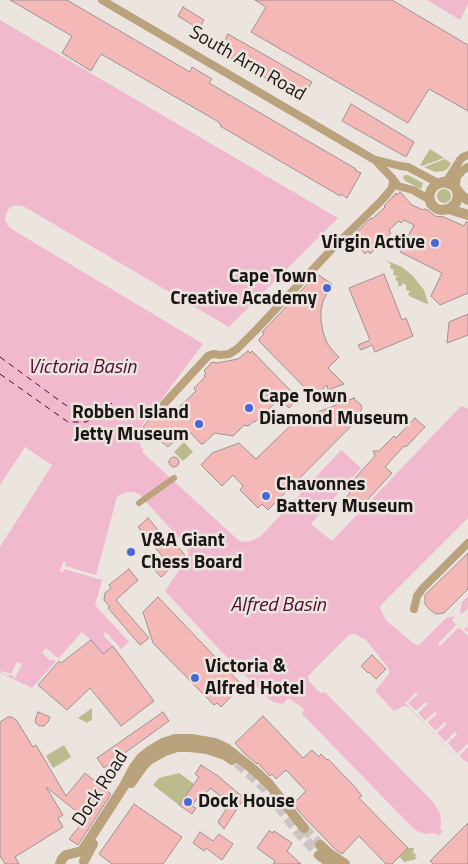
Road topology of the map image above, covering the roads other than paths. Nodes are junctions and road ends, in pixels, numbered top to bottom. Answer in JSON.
{"nodes":[{"id":1,"x":102,"y":0,"type":"edge"},
{"id":2,"x":468,"y":155,"type":"edge"},
{"id":3,"x":373,"y":158,"type":"junction"},
{"id":4,"x":400,"y":166,"type":"junction"},
{"id":5,"x":468,"y":167,"type":"edge"},
{"id":6,"x":393,"y":180,"type":"junction"},
{"id":7,"x":442,"y":183,"type":"junction"},
{"id":8,"x":456,"y":189,"type":"junction"},
{"id":9,"x":430,"y":200,"type":"junction"},
{"id":10,"x":468,"y":200,"type":"edge"},
{"id":11,"x":449,"y":209,"type":"junction"},
{"id":12,"x":468,"y":215,"type":"edge"},
{"id":13,"x":164,"y":404,"type":"dead end"},
{"id":14,"x":174,"y":478,"type":"dead end"},
{"id":15,"x":139,"y":503,"type":"dead end"},
{"id":16,"x":468,"y":543,"type":"edge"},
{"id":17,"x":414,"y":609,"type":"dead end"},
{"id":18,"x":237,"y":764,"type":"tunnel mouth"},
{"id":19,"x":304,"y":828,"type":"tunnel mouth"},
{"id":20,"x":73,"y":853,"type":"junction"},
{"id":21,"x":85,"y":863,"type":"edge"},
{"id":22,"x":60,"y":864,"type":"edge"},
{"id":23,"x":331,"y":864,"type":"edge"},
{"id":24,"x":345,"y":864,"type":"edge"}],
"edges":[{"from":1,"to":3,"type":"street","name":"South Arm Road"},
{"from":2,"to":7,"type":"street"},
{"from":3,"to":4,"type":"street","name":"South Arm Road"},
{"from":3,"to":6,"type":"street","name":"South Arm Road"},
{"from":4,"to":6,"type":"street"},
{"from":4,"to":7,"type":"street","name":"South Arm Road"},
{"from":5,"to":8,"type":"street"},
{"from":6,"to":9,"type":"street","name":"South Arm Road"},
{"from":6,"to":13,"type":"street"},
{"from":7,"to":8,"type":"street"},
{"from":7,"to":9,"type":"street"},
{"from":8,"to":10,"type":"street"},
{"from":8,"to":11,"type":"street"},
{"from":9,"to":11,"type":"street"},
{"from":11,"to":12,"type":"street"},
{"from":14,"to":15,"type":"street"},
{"from":16,"to":17,"type":"street"},
{"from":18,"to":21,"type":"street","name":"Dock Road"},
{"from":19,"to":20,"type":"street","name":"Dock Road"},
{"from":20,"to":21,"type":"street"},
{"from":20,"to":22,"type":"street","name":"Dock Road"},
{"from":23,"to":24,"type":"street"}]}
